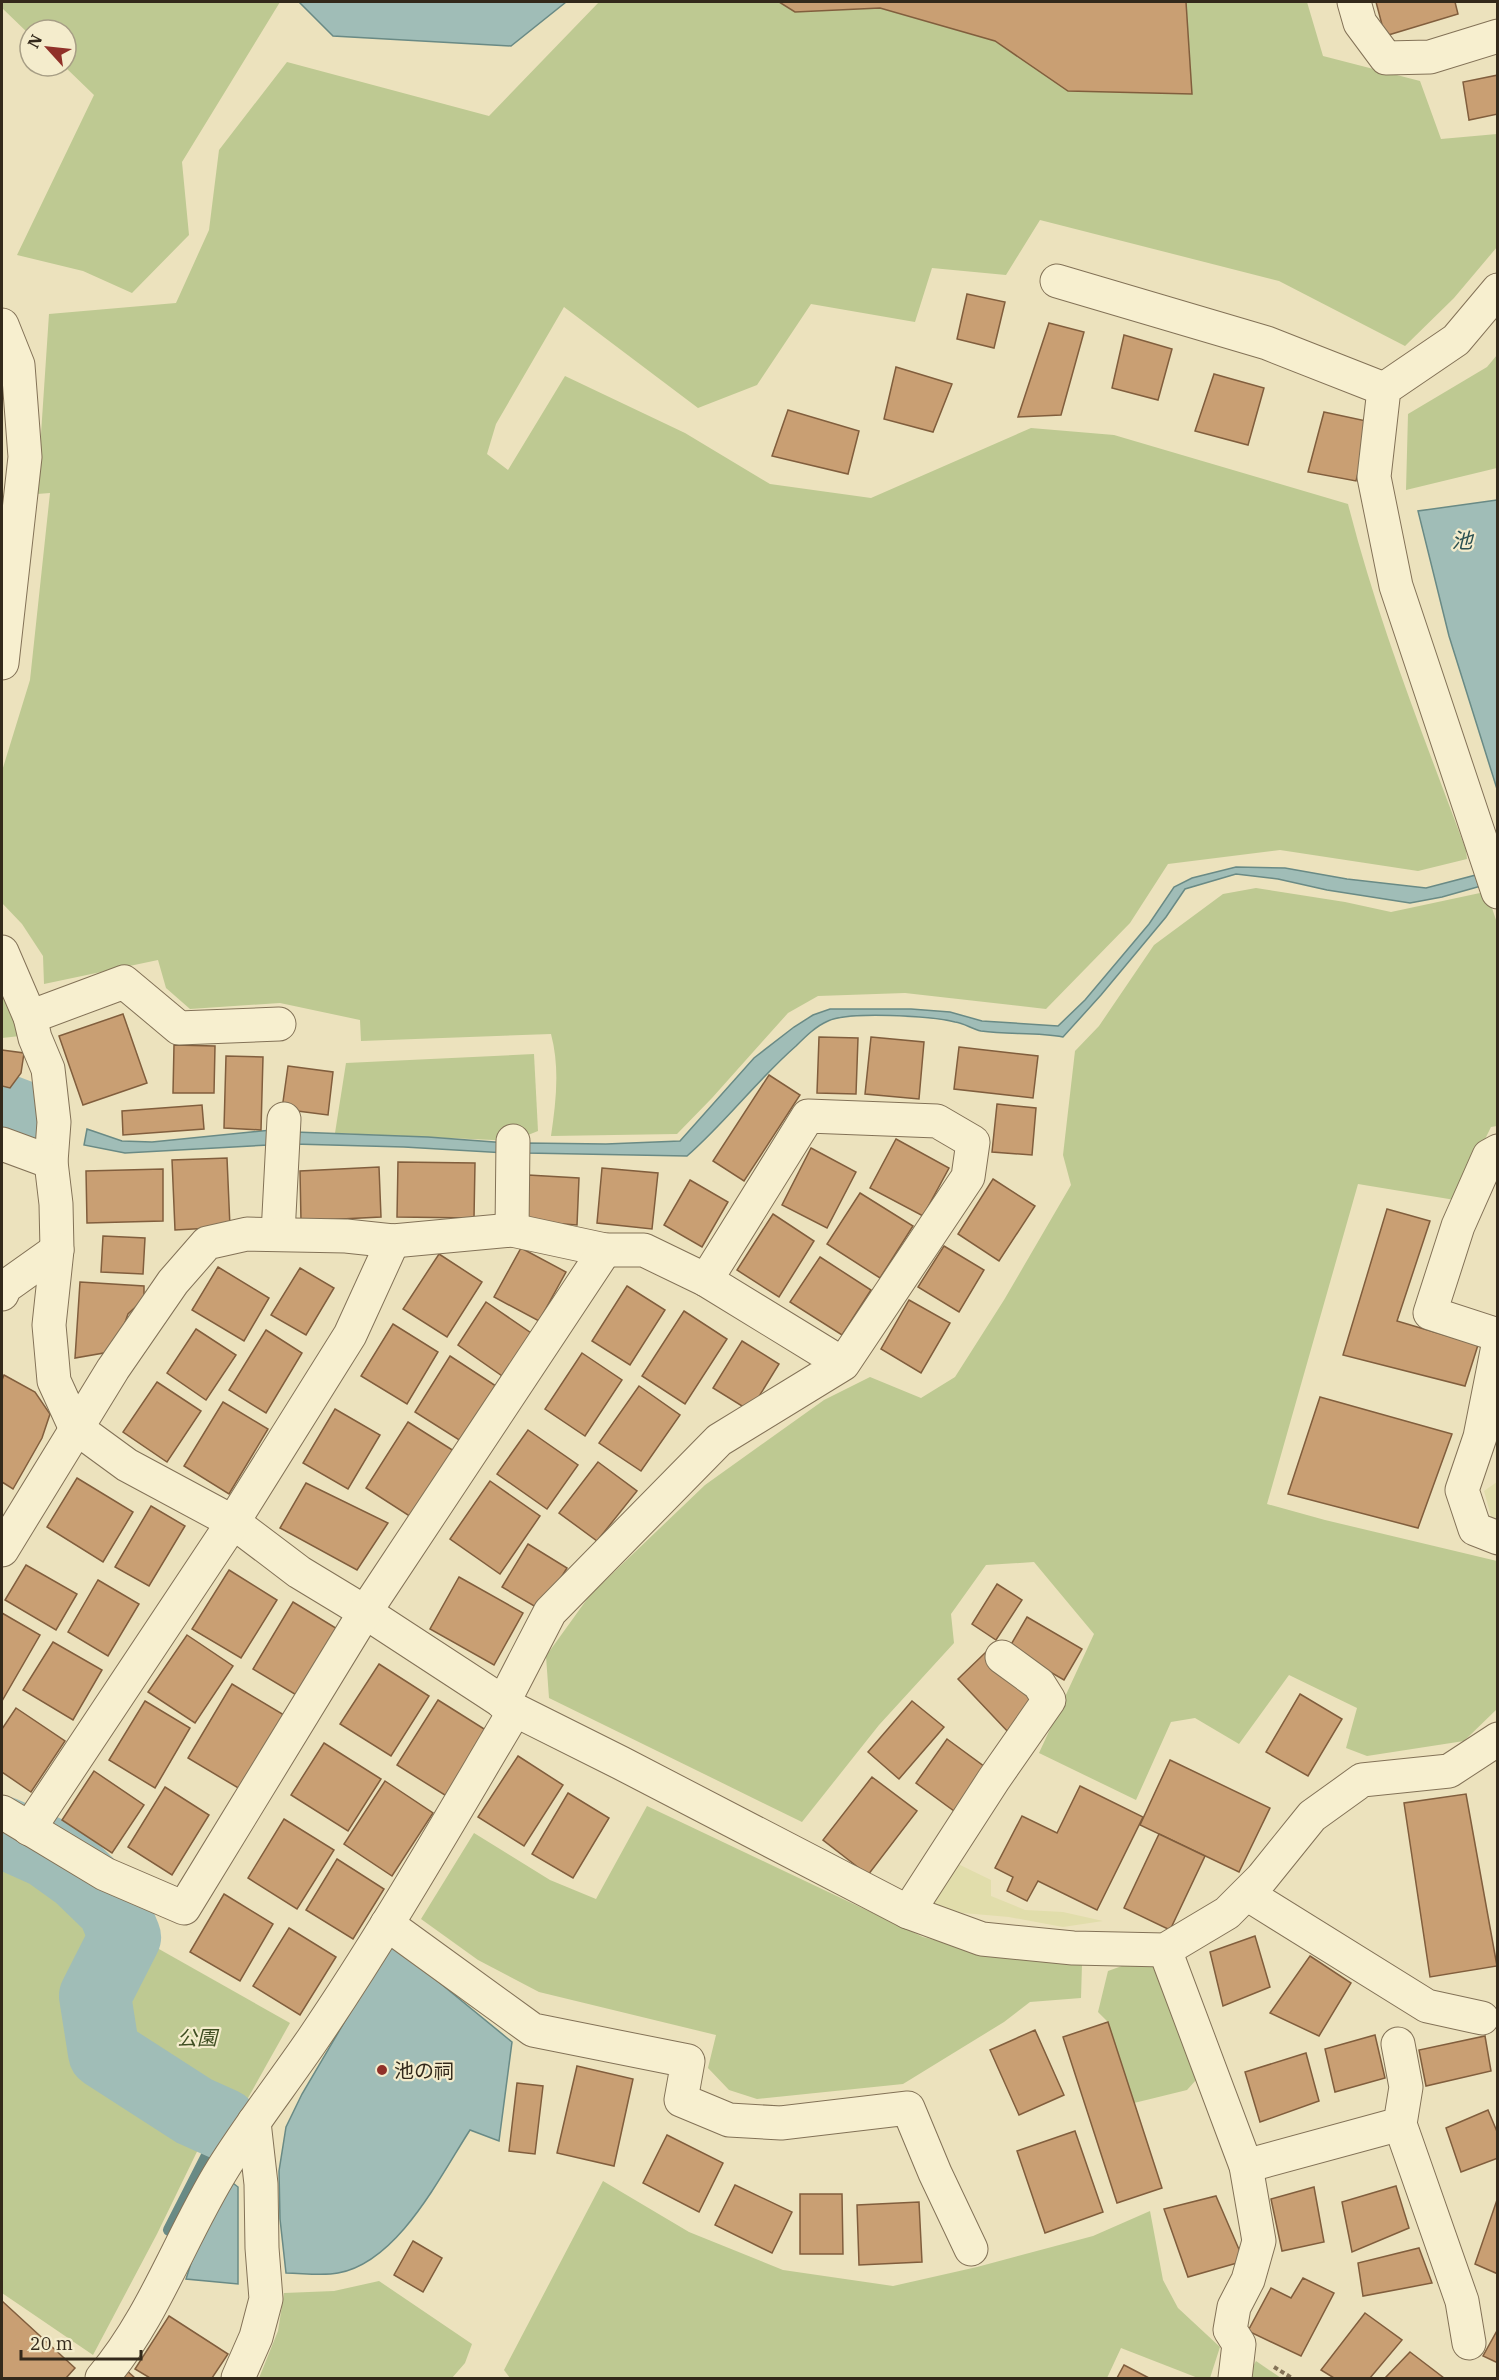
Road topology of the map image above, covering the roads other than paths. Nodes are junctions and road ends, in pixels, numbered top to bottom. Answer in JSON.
{"nodes":[{"id":1,"x":1354,"y":2,"type":"edge"},
{"id":2,"x":1497,"y":36,"type":"edge"},
{"id":3,"x":1057,"y":281,"type":"dead end"},
{"id":4,"x":1497,"y":290,"type":"edge"},
{"id":5,"x":2,"y":325,"type":"edge"},
{"id":6,"x":1384,"y":389,"type":"junction"},
{"id":7,"x":2,"y":663,"type":"edge"},
{"id":8,"x":1497,"y":892,"type":"edge"},
{"id":9,"x":2,"y":952,"type":"edge"},
{"id":10,"x":30,"y":1017,"type":"junction"},
{"id":11,"x":279,"y":1024,"type":"dead end"},
{"id":12,"x":284,"y":1119,"type":"dead end"},
{"id":13,"x":2,"y":1144,"type":"edge"},
{"id":14,"x":513,"y":1150,"type":"dead end"},
{"id":15,"x":1497,"y":1151,"type":"edge"},
{"id":16,"x":51,"y":1162,"type":"junction"},
{"id":17,"x":512,"y":1230,"type":"junction"},
{"id":18,"x":278,"y":1234,"type":"junction"},
{"id":19,"x":393,"y":1241,"type":"junction"},
{"id":20,"x":57,"y":1250,"type":"junction"},
{"id":21,"x":605,"y":1250,"type":"junction"},
{"id":22,"x":706,"y":1280,"type":"junction"},
{"id":23,"x":2,"y":1294,"type":"edge"},
{"id":24,"x":1497,"y":1335,"type":"edge"},
{"id":25,"x":1497,"y":1346,"type":"edge"},
{"id":26,"x":843,"y":1364,"type":"junction"},
{"id":27,"x":75,"y":1427,"type":"junction"},
{"id":28,"x":233,"y":1522,"type":"junction"},
{"id":29,"x":1497,"y":1538,"type":"edge"},
{"id":30,"x":2,"y":1550,"type":"edge"},
{"id":31,"x":365,"y":1612,"type":"junction"},
{"id":32,"x":1002,"y":1658,"type":"dead end"},
{"id":33,"x":509,"y":1707,"type":"junction"},
{"id":34,"x":1497,"y":1738,"type":"edge"},
{"id":35,"x":2,"y":1812,"type":"edge"},
{"id":36,"x":29,"y":1829,"type":"junction"},
{"id":37,"x":1247,"y":1894,"type":"junction"},
{"id":38,"x":908,"y":1912,"type":"junction"},
{"id":39,"x":387,"y":1924,"type":"junction"},
{"id":40,"x":1165,"y":1950,"type":"junction"},
{"id":41,"x":1482,"y":2018,"type":"dead end"},
{"id":42,"x":1398,"y":2044,"type":"dead end"},
{"id":43,"x":254,"y":2122,"type":"junction"},
{"id":44,"x":1400,"y":2124,"type":"junction"},
{"id":45,"x":1246,"y":2166,"type":"junction"},
{"id":46,"x":971,"y":2249,"type":"dead end"},
{"id":47,"x":1468,"y":2343,"type":"dead end"},
{"id":48,"x":102,"y":2379,"type":"edge"},
{"id":49,"x":238,"y":2379,"type":"edge"},
{"id":50,"x":1235,"y":2379,"type":"edge"}],
"edges":[{"from":1,"to":2,"type":"street"},
{"from":3,"to":6,"type":"street"},
{"from":4,"to":6,"type":"street"},
{"from":5,"to":7,"type":"street"},
{"from":6,"to":8,"type":"street"},
{"from":9,"to":10,"type":"street"},
{"from":10,"to":11,"type":"street"},
{"from":10,"to":16,"type":"street"},
{"from":12,"to":18,"type":"street"},
{"from":13,"to":16,"type":"street"},
{"from":14,"to":17,"type":"street"},
{"from":15,"to":24,"type":"street"},
{"from":16,"to":20,"type":"street"},
{"from":17,"to":19,"type":"street"},
{"from":17,"to":21,"type":"street"},
{"from":18,"to":19,"type":"street"},
{"from":18,"to":27,"type":"street"},
{"from":19,"to":28,"type":"street"},
{"from":20,"to":23,"type":"street"},
{"from":20,"to":27,"type":"street"},
{"from":21,"to":22,"type":"street"},
{"from":21,"to":31,"type":"street"},
{"from":22,"to":26,"type":"street"},
{"from":22,"to":26,"type":"street"},
{"from":25,"to":29,"type":"street"},
{"from":26,"to":33,"type":"street"},
{"from":27,"to":28,"type":"street"},
{"from":27,"to":30,"type":"street"},
{"from":28,"to":31,"type":"street"},
{"from":28,"to":36,"type":"street"},
{"from":31,"to":33,"type":"street"},
{"from":31,"to":36,"type":"street"},
{"from":32,"to":38,"type":"street"},
{"from":33,"to":38,"type":"street"},
{"from":33,"to":39,"type":"street"},
{"from":34,"to":37,"type":"street"},
{"from":35,"to":36,"type":"street"},
{"from":37,"to":40,"type":"street"},
{"from":37,"to":41,"type":"street"},
{"from":38,"to":40,"type":"street"},
{"from":39,"to":43,"type":"street"},
{"from":39,"to":46,"type":"street"},
{"from":40,"to":45,"type":"street"},
{"from":42,"to":44,"type":"street"},
{"from":43,"to":48,"type":"street"},
{"from":43,"to":49,"type":"street"},
{"from":44,"to":45,"type":"street"},
{"from":44,"to":47,"type":"street"},
{"from":45,"to":50,"type":"street"}]}
